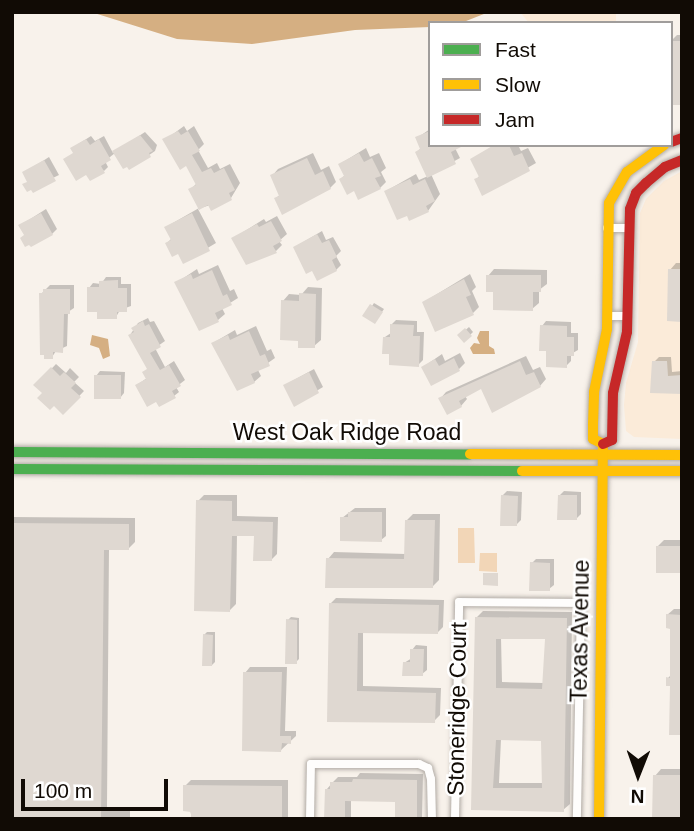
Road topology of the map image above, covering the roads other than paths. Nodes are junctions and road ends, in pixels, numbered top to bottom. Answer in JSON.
{"nodes":[{"id":1,"x":660,"y":147,"type":"edge"},
{"id":2,"x":682,"y":160,"type":"edge"},
{"id":3,"x":665,"y":167,"type":"junction"},
{"id":4,"x":607,"y":228,"type":"junction"},
{"id":5,"x":627,"y":228,"type":"junction"},
{"id":6,"x":607,"y":316,"type":"junction"},
{"id":7,"x":628,"y":316,"type":"junction"},
{"id":8,"x":594,"y":392,"type":"junction"},
{"id":9,"x":613,"y":393,"type":"junction"},
{"id":10,"x":603,"y":449,"type":"junction"},
{"id":11,"x":12,"y":452,"type":"edge"},
{"id":12,"x":218,"y":453,"type":"junction"},
{"id":13,"x":450,"y":454,"type":"junction"},
{"id":14,"x":682,"y":455,"type":"edge"},
{"id":15,"x":12,"y":468,"type":"edge"},
{"id":16,"x":379,"y":469,"type":"junction"},
{"id":17,"x":603,"y":469,"type":"junction"},
{"id":18,"x":171,"y":470,"type":"junction"},
{"id":19,"x":682,"y":471,"type":"edge"},
{"id":20,"x":310,"y":819,"type":"edge"},
{"id":21,"x":432,"y":819,"type":"edge"},
{"id":22,"x":455,"y":819,"type":"edge"},
{"id":23,"x":577,"y":819,"type":"edge"},
{"id":24,"x":599,"y":819,"type":"edge"}],
"edges":[{"from":1,"to":3,"type":"street"},
{"from":1,"to":4,"type":"street","name":"Texas Avenue"},
{"from":2,"to":3,"type":"street","name":"Texas Avenue"},
{"from":3,"to":5,"type":"street","name":"Texas Avenue"},
{"from":4,"to":5,"type":"street"},
{"from":4,"to":6,"type":"street","name":"Texas Avenue"},
{"from":5,"to":7,"type":"street","name":"Texas Avenue"},
{"from":6,"to":7,"type":"street"},
{"from":6,"to":8,"type":"street","name":"Texas Avenue"},
{"from":7,"to":9,"type":"street","name":"Texas Avenue"},
{"from":8,"to":9,"type":"street"},
{"from":8,"to":10,"type":"street","name":"Texas Avenue"},
{"from":9,"to":10,"type":"street","name":"Texas Avenue"},
{"from":10,"to":13,"type":"street","name":"West Oak Ridge Road"},
{"from":10,"to":14,"type":"street","name":"West Oak Ridge Road"},
{"from":10,"to":17,"type":"street","name":"Texas Avenue"},
{"from":11,"to":12,"type":"street","name":"West Oak Ridge Road"},
{"from":12,"to":13,"type":"street","name":"West Oak Ridge Road"},
{"from":12,"to":18,"type":"street"},
{"from":13,"to":16,"type":"street"},
{"from":15,"to":18,"type":"street","name":"West Oak Ridge Road"},
{"from":16,"to":17,"type":"street","name":"West Oak Ridge Road"},
{"from":16,"to":18,"type":"street","name":"West Oak Ridge Road"},
{"from":17,"to":19,"type":"street","name":"West Oak Ridge Road"},
{"from":17,"to":24,"type":"street","name":"Texas Avenue"},
{"from":20,"to":21,"type":"street"},
{"from":22,"to":23,"type":"street","name":"Stoneridge Court"}]}
